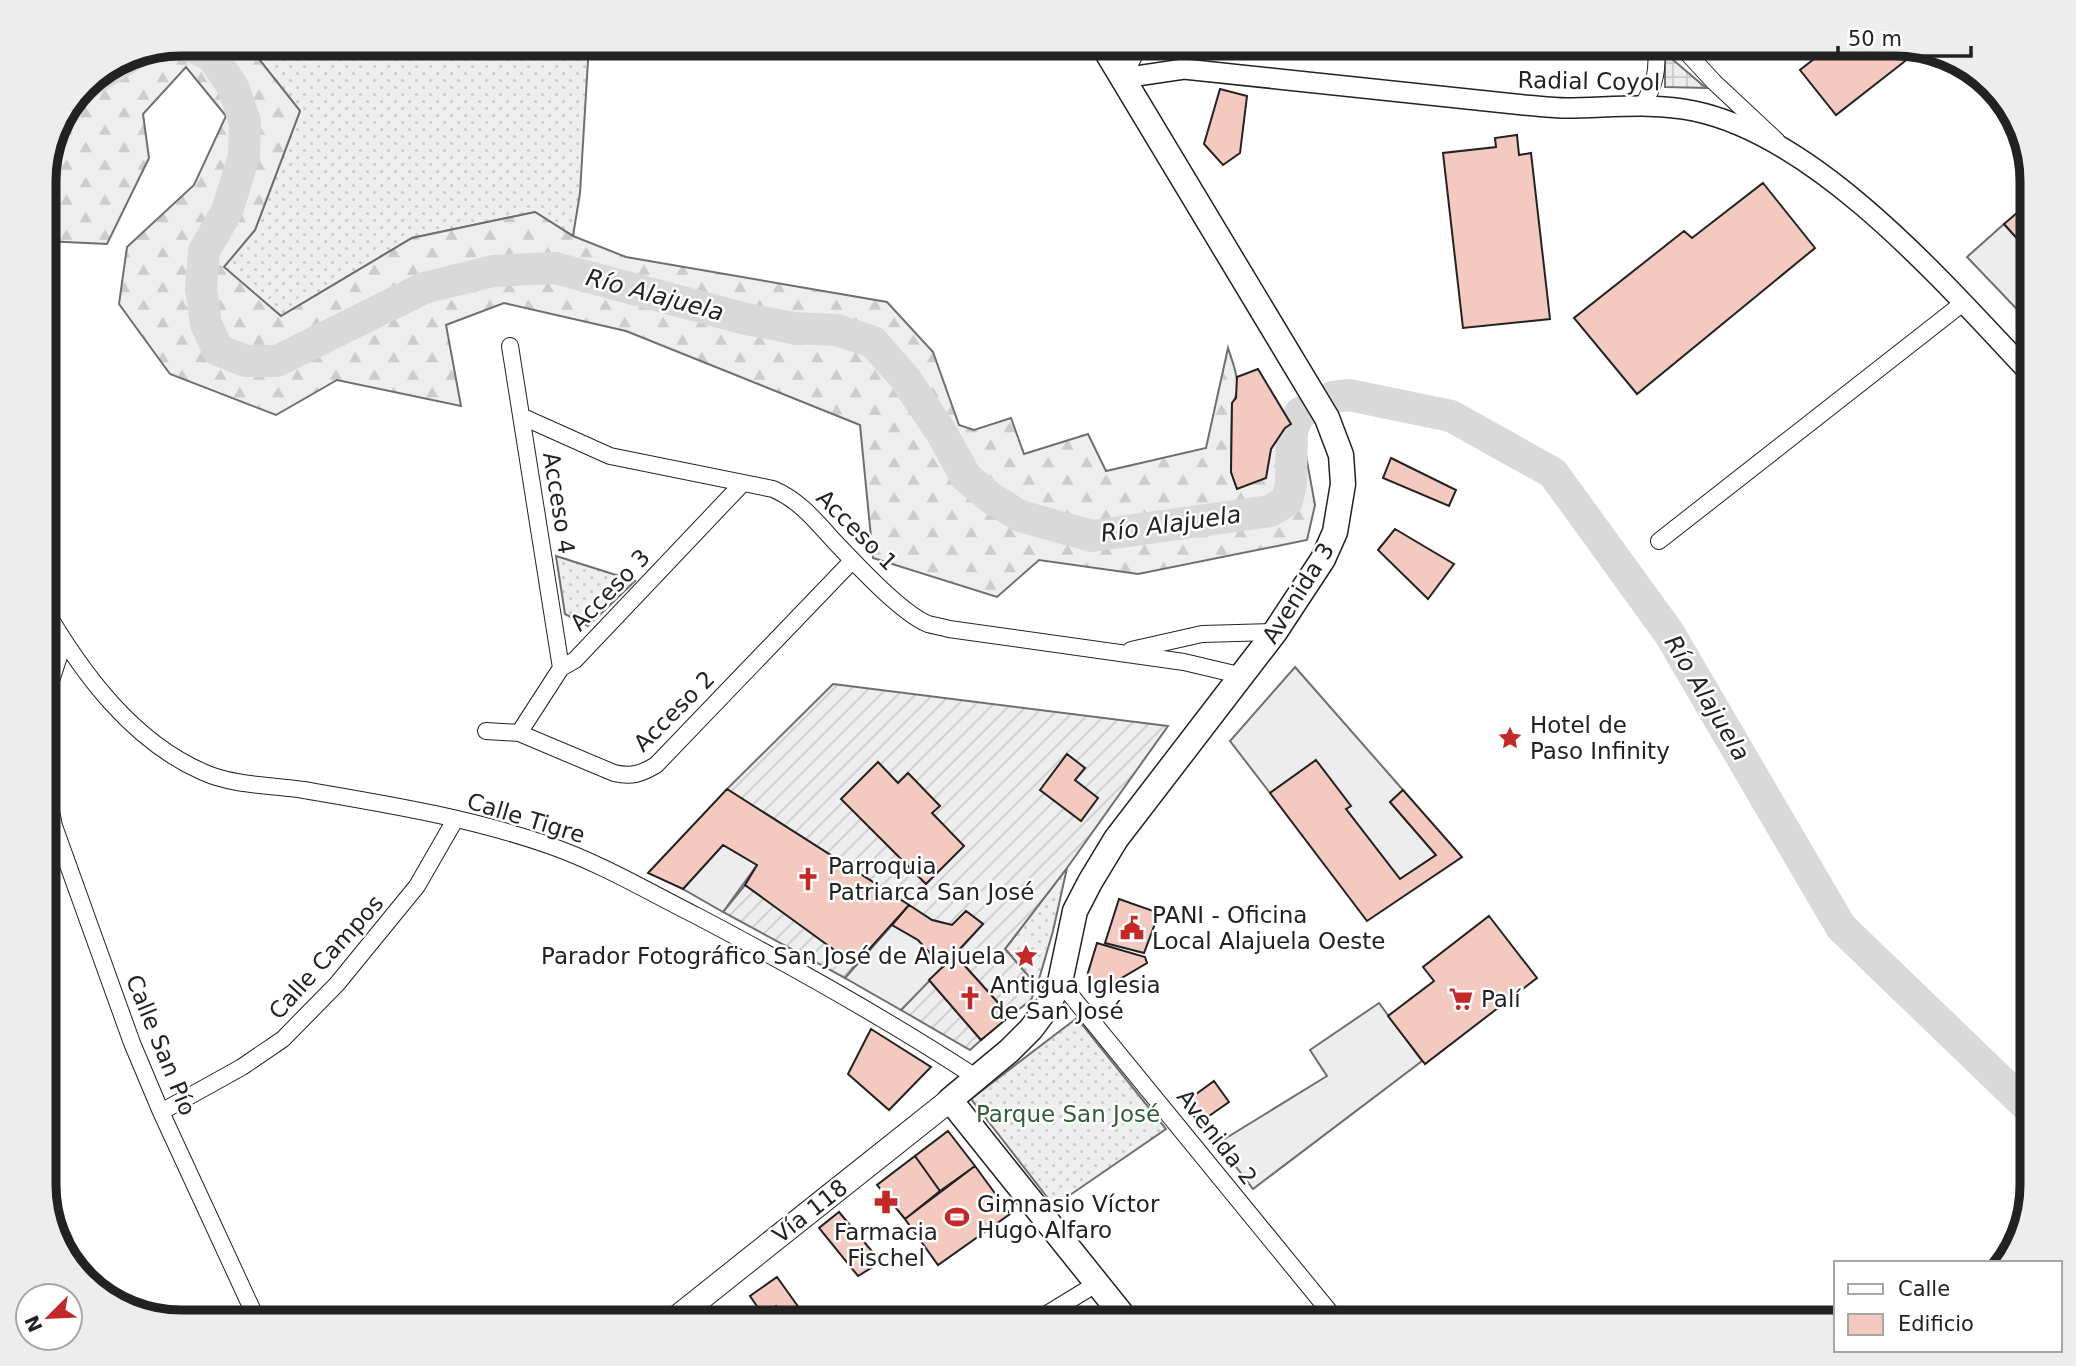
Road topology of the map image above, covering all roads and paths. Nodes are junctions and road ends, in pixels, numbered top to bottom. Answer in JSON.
{"nodes":[{"id":1,"x":1109,"y":56,"type":"edge"},
{"id":2,"x":1134,"y":56,"type":"edge"},
{"id":3,"x":1655,"y":56,"type":"edge"},
{"id":4,"x":1691,"y":56,"type":"edge"},
{"id":5,"x":1123,"y":78,"type":"junction"},
{"id":6,"x":1642,"y":106,"type":"junction"},
{"id":7,"x":1678,"y":108,"type":"junction"},
{"id":8,"x":1759,"y":124,"type":"junction"},
{"id":9,"x":1785,"y":149,"type":"junction"},
{"id":10,"x":1906,"y":247,"type":"junction"},
{"id":11,"x":1963,"y":303,"type":"junction"},
{"id":12,"x":510,"y":346,"type":"dead end"},
{"id":13,"x":2020,"y":363,"type":"edge"},
{"id":14,"x":523,"y":417,"type":"junction"},
{"id":15,"x":742,"y":484,"type":"junction"},
{"id":16,"x":1660,"y":541,"type":"dead end"},
{"id":17,"x":852,"y":561,"type":"junction"},
{"id":18,"x":56,"y":628,"type":"edge"},
{"id":19,"x":1275,"y":632,"type":"junction"},
{"id":20,"x":64,"y":641,"type":"junction"},
{"id":21,"x":1118,"y":653,"type":"junction"},
{"id":22,"x":56,"y":666,"type":"edge"},
{"id":23,"x":561,"y":668,"type":"junction"},
{"id":24,"x":1243,"y":676,"type":"junction"},
{"id":25,"x":486,"y":731,"type":"dead end"},
{"id":26,"x":519,"y":733,"type":"junction"},
{"id":27,"x":455,"y":820,"type":"junction"},
{"id":28,"x":56,"y":832,"type":"edge"},
{"id":29,"x":1060,"y":982,"type":"junction"},
{"id":30,"x":976,"y":1078,"type":"junction"},
{"id":31,"x":950,"y":1100,"type":"junction"},
{"id":32,"x":161,"y":1112,"type":"junction"},
{"id":33,"x":1096,"y":1284,"type":"junction"},
{"id":34,"x":252,"y":1310,"type":"edge"},
{"id":35,"x":686,"y":1310,"type":"edge"},
{"id":36,"x":1054,"y":1310,"type":"edge"},
{"id":37,"x":1118,"y":1310,"type":"edge"},
{"id":38,"x":1328,"y":1310,"type":"edge"}],
"edges":[{"from":1,"to":5,"type":"main road","name":"Avenida 3"},
{"from":2,"to":5,"type":"street"},
{"from":3,"to":6,"type":"street"},
{"from":4,"to":8,"type":"street"},
{"from":5,"to":6,"type":"street","name":"Radial Coyol"},
{"from":5,"to":19,"type":"main road","name":"Avenida 3"},
{"from":6,"to":7,"type":"street","name":"Radial Coyol"},
{"from":7,"to":8,"type":"street","name":"Radial Coyol"},
{"from":7,"to":9,"type":"street","name":"Radial Coyol"},
{"from":8,"to":9,"type":"street"},
{"from":8,"to":10,"type":"street","name":"Radial Coyol"},
{"from":9,"to":10,"type":"street","name":"Radial Coyol"},
{"from":10,"to":11,"type":"street","name":"Radial Coyol"},
{"from":11,"to":13,"type":"street","name":"Radial Coyol"},
{"from":11,"to":16,"type":"street"},
{"from":12,"to":14,"type":"street","name":"Acceso 4"},
{"from":14,"to":15,"type":"street","name":"Acceso 1"},
{"from":14,"to":23,"type":"street","name":"Acceso 4"},
{"from":15,"to":17,"type":"street","name":"Acceso 1"},
{"from":15,"to":23,"type":"street","name":"Acceso 3"},
{"from":17,"to":21,"type":"street","name":"Acceso 1"},
{"from":17,"to":26,"type":"street","name":"Acceso 2"},
{"from":18,"to":20,"type":"street","name":"Calle Tigre"},
{"from":19,"to":21,"type":"street","name":"Acceso 1"},
{"from":19,"to":24,"type":"main road","name":"Avenida 3"},
{"from":20,"to":22,"type":"street"},
{"from":20,"to":27,"type":"street","name":"Calle Tigre"},
{"from":21,"to":24,"type":"street","name":"Acceso 1"},
{"from":23,"to":26,"type":"street","name":"Acceso 3"},
{"from":24,"to":29,"type":"main road","name":"Avenida 3"},
{"from":25,"to":26,"type":"street","name":"Acceso 2"},
{"from":27,"to":30,"type":"street","name":"Calle Tigre"},
{"from":27,"to":32,"type":"street","name":"Calle Campos"},
{"from":28,"to":32,"type":"street","name":"Calle San Pío"},
{"from":29,"to":30,"type":"main road","name":"Avenida 3"},
{"from":29,"to":38,"type":"street","name":"Avenida 2"},
{"from":30,"to":31,"type":"main road","name":"Avenida 3"},
{"from":31,"to":33,"type":"main road"},
{"from":31,"to":35,"type":"main road","name":"Vía 118"},
{"from":32,"to":34,"type":"street","name":"Calle San Pío"},
{"from":33,"to":36,"type":"street"},
{"from":33,"to":37,"type":"main road"}]}
